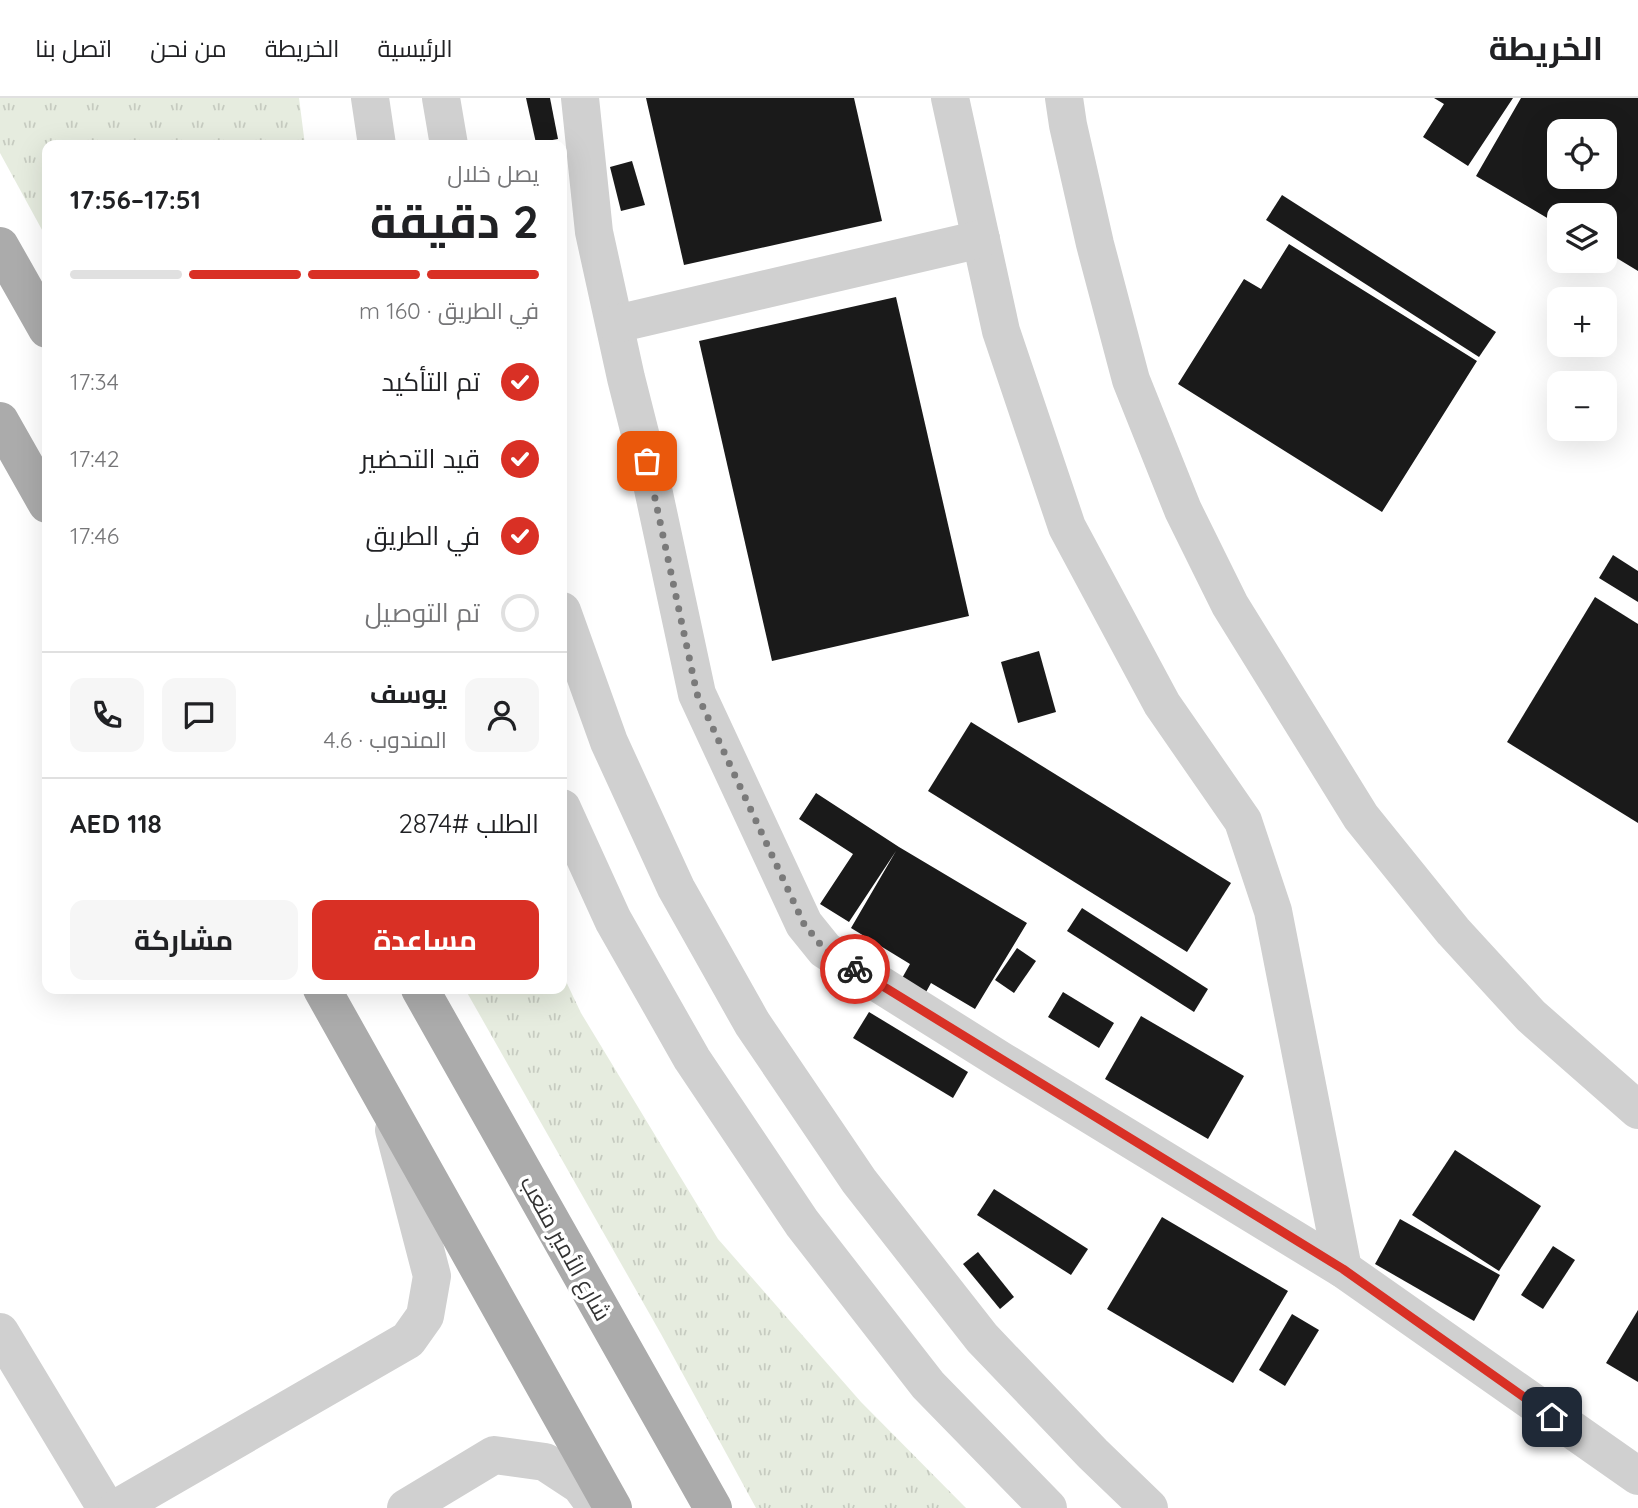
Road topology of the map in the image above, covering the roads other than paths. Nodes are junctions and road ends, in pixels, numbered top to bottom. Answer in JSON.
{"nodes":[{"id":1,"x":370,"y":98,"type":"edge"},
{"id":2,"x":441,"y":98,"type":"edge"},
{"id":3,"x":580,"y":98,"type":"edge"},
{"id":4,"x":950,"y":98,"type":"edge"},
{"id":5,"x":1065,"y":98,"type":"edge"},
{"id":6,"x":376,"y":140,"type":"edge"},
{"id":7,"x":448,"y":140,"type":"edge"},
{"id":8,"x":981,"y":239,"type":"junction"},
{"id":9,"x":0,"y":246,"type":"edge"},
{"id":10,"x":42,"y":320,"type":"edge"},
{"id":11,"x":616,"y":324,"type":"junction"},
{"id":12,"x":0,"y":421,"type":"edge"},
{"id":13,"x":42,"y":495,"type":"edge"},
{"id":14,"x":567,"y":625,"type":"edge"},
{"id":15,"x":567,"y":819,"type":"edge"},
{"id":16,"x":325,"y":994,"type":"edge"},
{"id":17,"x":423,"y":994,"type":"edge"},
{"id":18,"x":387,"y":1105,"type":"junction"},
{"id":19,"x":1638,"y":1110,"type":"edge"},
{"id":20,"x":1343,"y":1269,"type":"junction"},
{"id":21,"x":0,"y":1332,"type":"edge"},
{"id":22,"x":1638,"y":1476,"type":"edge"},
{"id":23,"x":106,"y":1508,"type":"edge"},
{"id":24,"x":117,"y":1508,"type":"edge"},
{"id":25,"x":407,"y":1508,"type":"edge"},
{"id":26,"x":597,"y":1508,"type":"edge"},
{"id":27,"x":612,"y":1508,"type":"edge"},
{"id":28,"x":713,"y":1508,"type":"edge"},
{"id":29,"x":1048,"y":1508,"type":"edge"},
{"id":30,"x":1149,"y":1508,"type":"edge"}],
"edges":[{"from":1,"to":6,"type":"street"},
{"from":2,"to":7,"type":"street"},
{"from":3,"to":11,"type":"street"},
{"from":4,"to":8,"type":"street"},
{"from":5,"to":19,"type":"street"},
{"from":8,"to":11,"type":"street"},
{"from":8,"to":20,"type":"street"},
{"from":9,"to":10,"type":"main road"},
{"from":11,"to":20,"type":"street"},
{"from":12,"to":13,"type":"main road"},
{"from":14,"to":30,"type":"street"},
{"from":15,"to":29,"type":"street"},
{"from":16,"to":18,"type":"main road"},
{"from":17,"to":28,"type":"main road","name":"شارع الأمير متعب"},
{"from":18,"to":24,"type":"street"},
{"from":18,"to":27,"type":"main road"},
{"from":20,"to":22,"type":"street"},
{"from":21,"to":23,"type":"street"},
{"from":25,"to":26,"type":"street"}]}
